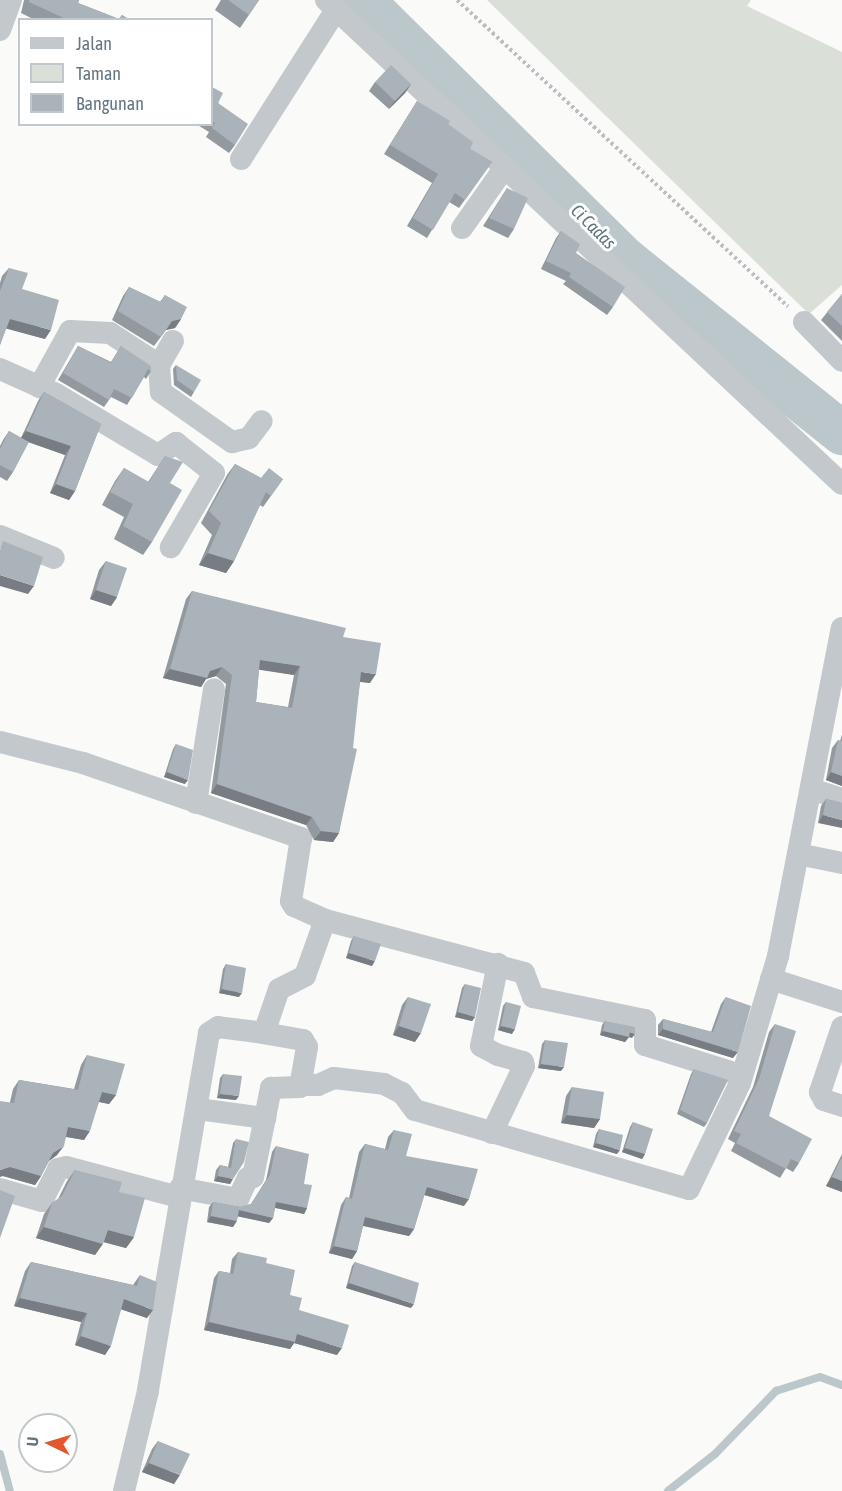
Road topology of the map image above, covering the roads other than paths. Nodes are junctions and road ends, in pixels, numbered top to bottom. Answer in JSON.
{"nodes":[{"id":1,"x":331,"y":5,"type":"edge"},
{"id":2,"x":241,"y":159,"type":"dead end"},
{"id":3,"x":505,"y":167,"type":"junction"},
{"id":4,"x":462,"y":228,"type":"dead end"},
{"id":5,"x":804,"y":322,"type":"road end"},
{"id":6,"x":173,"y":341,"type":"dead end"},
{"id":7,"x":842,"y":361,"type":"edge"},
{"id":8,"x":159,"y":364,"type":"junction"},
{"id":9,"x":0,"y":369,"type":"edge"},
{"id":10,"x":39,"y":387,"type":"junction"},
{"id":11,"x":262,"y":421,"type":"dead end"},
{"id":12,"x":232,"y":442,"type":"junction"},
{"id":13,"x":214,"y":473,"type":"junction"},
{"id":14,"x":842,"y":483,"type":"edge"},
{"id":15,"x":0,"y":536,"type":"edge"},
{"id":16,"x":171,"y":547,"type":"dead end"},
{"id":17,"x":54,"y":558,"type":"dead end"},
{"id":18,"x":842,"y":628,"type":"edge"},
{"id":19,"x":214,"y":689,"type":"dead end"},
{"id":20,"x":0,"y":742,"type":"edge"},
{"id":21,"x":811,"y":789,"type":"junction"},
{"id":22,"x":842,"y":799,"type":"edge"},
{"id":23,"x":196,"y":803,"type":"junction"},
{"id":24,"x":798,"y":854,"type":"junction"},
{"id":25,"x":842,"y":863,"type":"edge"},
{"id":26,"x":325,"y":920,"type":"junction"},
{"id":27,"x":498,"y":964,"type":"junction"},
{"id":28,"x":771,"y":979,"type":"junction"},
{"id":29,"x":842,"y":1002,"type":"edge"},
{"id":30,"x":842,"y":1027,"type":"edge"},
{"id":31,"x":264,"y":1033,"type":"junction"},
{"id":32,"x":741,"y":1075,"type":"junction"},
{"id":33,"x":301,"y":1085,"type":"junction"},
{"id":34,"x":842,"y":1106,"type":"edge"},
{"id":35,"x":198,"y":1109,"type":"junction"},
{"id":36,"x":265,"y":1118,"type":"junction"},
{"id":37,"x":492,"y":1133,"type":"junction"},
{"id":38,"x":0,"y":1189,"type":"edge"},
{"id":39,"x":180,"y":1193,"type":"junction"},
{"id":40,"x":124,"y":1491,"type":"edge"}],
"edges":[{"from":1,"to":2,"type":"street"},
{"from":1,"to":3,"type":"street"},
{"from":3,"to":4,"type":"street"},
{"from":3,"to":14,"type":"street"},
{"from":5,"to":7,"type":"street"},
{"from":6,"to":8,"type":"street"},
{"from":8,"to":10,"type":"street"},
{"from":8,"to":12,"type":"street"},
{"from":9,"to":10,"type":"street"},
{"from":10,"to":13,"type":"street"},
{"from":11,"to":12,"type":"street"},
{"from":12,"to":13,"type":"street"},
{"from":13,"to":16,"type":"street"},
{"from":15,"to":17,"type":"street"},
{"from":18,"to":21,"type":"street"},
{"from":19,"to":23,"type":"street"},
{"from":20,"to":23,"type":"street"},
{"from":21,"to":22,"type":"street"},
{"from":21,"to":24,"type":"street"},
{"from":23,"to":26,"type":"street"},
{"from":24,"to":25,"type":"street"},
{"from":24,"to":28,"type":"street"},
{"from":26,"to":27,"type":"street"},
{"from":26,"to":31,"type":"street"},
{"from":27,"to":32,"type":"street"},
{"from":27,"to":37,"type":"street"},
{"from":28,"to":29,"type":"street"},
{"from":28,"to":32,"type":"street"},
{"from":30,"to":34,"type":"street"},
{"from":31,"to":33,"type":"street"},
{"from":31,"to":35,"type":"street"},
{"from":32,"to":37,"type":"street"},
{"from":33,"to":36,"type":"street"},
{"from":33,"to":37,"type":"street"},
{"from":35,"to":36,"type":"street"},
{"from":35,"to":39,"type":"street"},
{"from":36,"to":39,"type":"street"},
{"from":38,"to":39,"type":"street"},
{"from":39,"to":40,"type":"street"}]}
